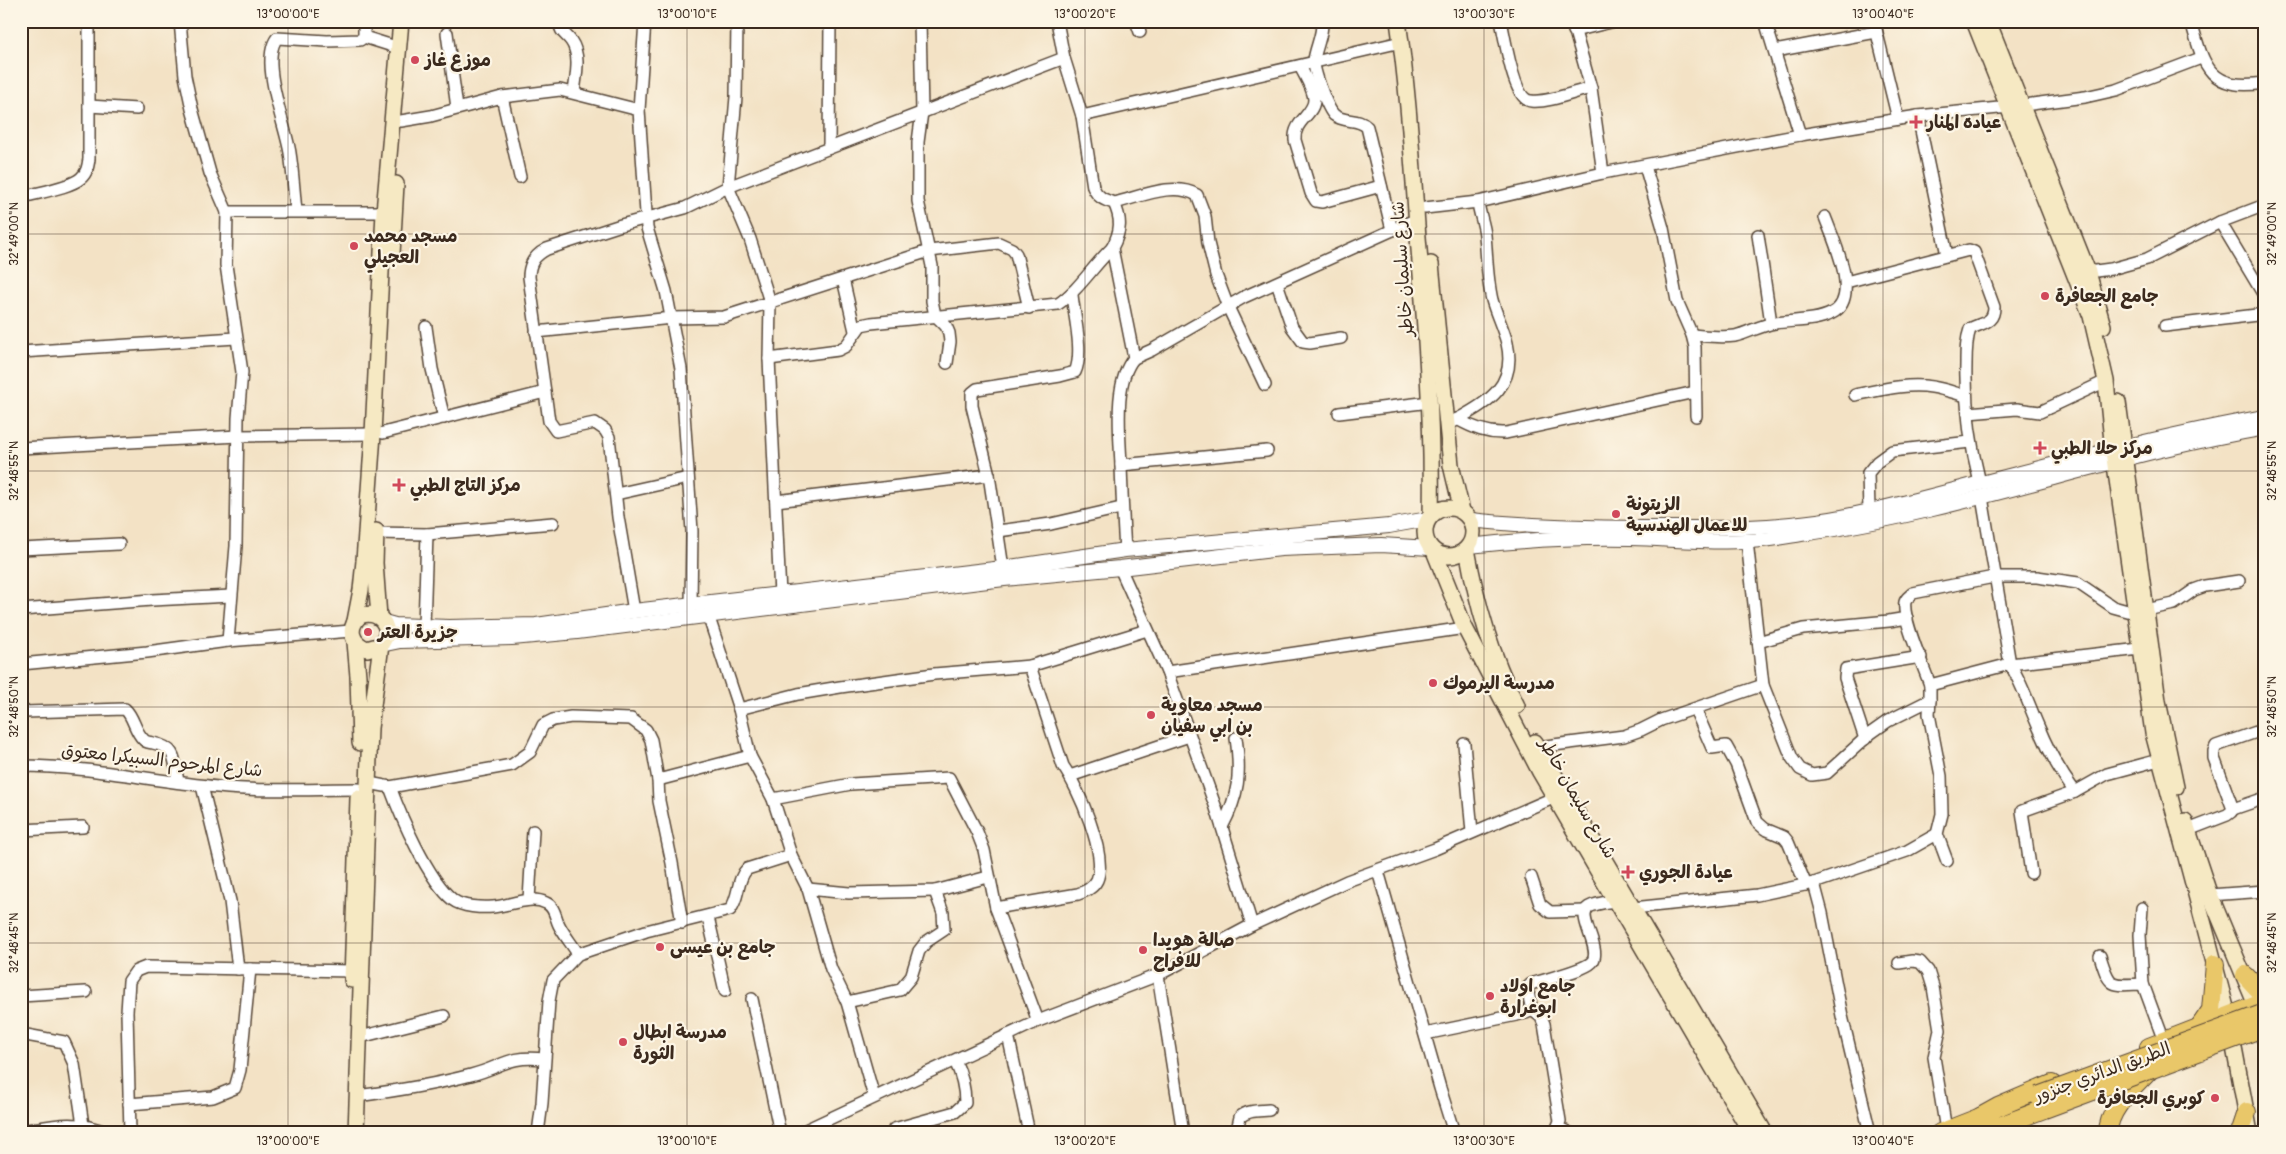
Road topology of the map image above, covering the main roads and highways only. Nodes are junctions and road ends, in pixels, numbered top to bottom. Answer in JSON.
{"nodes":[{"id":1,"x":401,"y":21,"type":"edge"},
{"id":2,"x":408,"y":21,"type":"edge"},
{"id":3,"x":1398,"y":21,"type":"edge"},
{"id":4,"x":1408,"y":21,"type":"edge"},
{"id":5,"x":1974,"y":21,"type":"edge"},
{"id":6,"x":1988,"y":21,"type":"edge"},
{"id":7,"x":2016,"y":106,"type":"junction"},
{"id":8,"x":1421,"y":214,"type":"junction"},
{"id":9,"x":378,"y":433,"type":"junction"},
{"id":10,"x":2119,"y":455,"type":"junction"},
{"id":11,"x":1466,"y":515,"type":"junction"},
{"id":12,"x":1429,"y":518,"type":"junction"},
{"id":13,"x":1468,"y":548,"type":"junction"},
{"id":14,"x":1432,"y":549,"type":"junction"},
{"id":15,"x":2140,"y":611,"type":"junction"},
{"id":16,"x":382,"y":619,"type":"junction"},
{"id":17,"x":354,"y":631,"type":"junction"},
{"id":18,"x":380,"y":645,"type":"junction"},
{"id":19,"x":364,"y":786,"type":"junction"},
{"id":20,"x":1560,"y":796,"type":"junction"},
{"id":21,"x":2214,"y":964,"type":"junction"},
{"id":22,"x":2244,"y":975,"type":"joint"},
{"id":23,"x":2263,"y":1003,"type":"edge"},
{"id":24,"x":2228,"y":1015,"type":"junction"},
{"id":25,"x":2200,"y":1026,"type":"junction"},
{"id":26,"x":2265,"y":1027,"type":"edge"},
{"id":27,"x":2265,"y":1040,"type":"edge"},
{"id":28,"x":2150,"y":1070,"type":"junction"},
{"id":29,"x":2041,"y":1102,"type":"junction"},
{"id":30,"x":2246,"y":1112,"type":"junction"},
{"id":31,"x":1981,"y":1125,"type":"edge"},
{"id":32,"x":1943,"y":1132,"type":"edge"},
{"id":33,"x":346,"y":1133,"type":"edge"},
{"id":34,"x":356,"y":1133,"type":"edge"},
{"id":35,"x":1751,"y":1133,"type":"edge"},
{"id":36,"x":1765,"y":1133,"type":"edge"},
{"id":37,"x":2108,"y":1133,"type":"edge"},
{"id":38,"x":2240,"y":1133,"type":"edge"},
{"id":39,"x":2250,"y":1133,"type":"edge"}],
"edges":[{"from":1,"to":9,"type":"main road"},
{"from":2,"to":9,"type":"main road"},
{"from":3,"to":8,"type":"main road","name":"شارع سليمان خاطر"},
{"from":4,"to":8,"type":"main road","name":"شارع سليمان خاطر"},
{"from":5,"to":7,"type":"main road"},
{"from":6,"to":7,"type":"main road"},
{"from":7,"to":10,"type":"main road"},
{"from":7,"to":10,"type":"main road"},
{"from":8,"to":11,"type":"main road","name":"شارع سليمان خاطر"},
{"from":8,"to":12,"type":"main road","name":"شارع سليمان خاطر"},
{"from":9,"to":16,"type":"main road"},
{"from":9,"to":17,"type":"main road"},
{"from":10,"to":15,"type":"main road"},
{"from":11,"to":12,"type":"main road"},
{"from":11,"to":13,"type":"main road"},
{"from":12,"to":14,"type":"main road"},
{"from":13,"to":14,"type":"main road"},
{"from":13,"to":20,"type":"main road","name":"شارع سليمان خاطر"},
{"from":14,"to":20,"type":"main road","name":"شارع سليمان خاطر"},
{"from":15,"to":21,"type":"main road"},
{"from":15,"to":22,"type":"main road"},
{"from":16,"to":17,"type":"main road"},
{"from":16,"to":18,"type":"main road"},
{"from":17,"to":18,"type":"main road"},
{"from":17,"to":19,"type":"main road"},
{"from":18,"to":19,"type":"main road"},
{"from":19,"to":33,"type":"main road"},
{"from":19,"to":34,"type":"main road"},
{"from":20,"to":35,"type":"main road","name":"شارع سليمان خاطر"},
{"from":20,"to":36,"type":"main road","name":"شارع سليمان خاطر"},
{"from":21,"to":24,"type":"main road"},
{"from":21,"to":25,"type":"main road"},
{"from":22,"to":23,"type":"main road"},
{"from":23,"to":24,"type":"main road"},
{"from":23,"to":27,"type":"main road"},
{"from":23,"to":29,"type":"main road","name":"الطريق الدائري جنزور","bridge":true},
{"from":24,"to":25,"type":"main road"},
{"from":24,"to":30,"type":"main road"},
{"from":25,"to":31,"type":"main road"},
{"from":26,"to":28,"type":"main road","name":"الطريق الدائري جنزور","bridge":true},
{"from":28,"to":29,"type":"main road","name":"الطريق الدائري جنزور","bridge":true},
{"from":28,"to":37,"type":"main road"},
{"from":29,"to":31,"type":"main road","name":"الطريق الدائري جنزور"},
{"from":30,"to":38,"type":"main road"},
{"from":30,"to":39,"type":"main road"},
{"from":31,"to":32,"type":"main road","name":"الطريق الدائري جنزور"}]}
